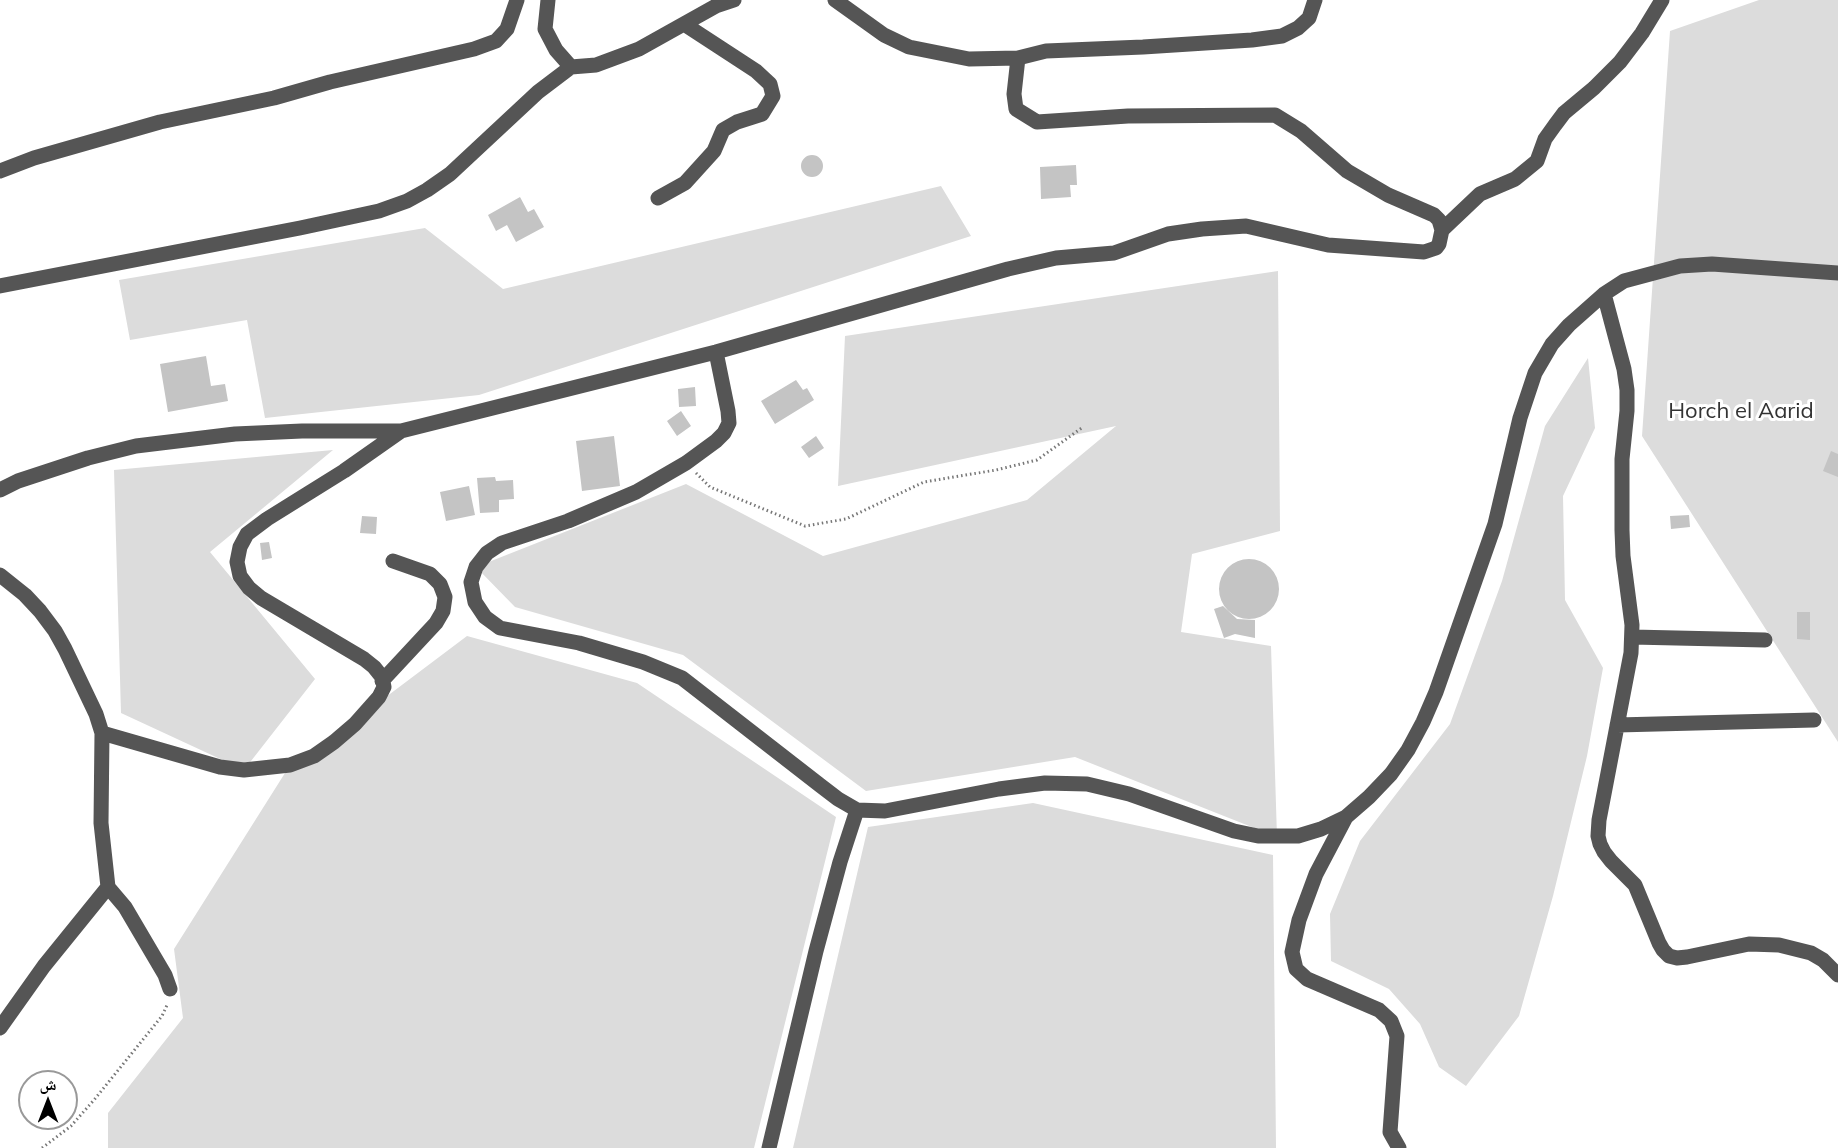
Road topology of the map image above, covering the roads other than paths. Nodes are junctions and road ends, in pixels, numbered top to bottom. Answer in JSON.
{"nodes":[{"id":1,"x":517,"y":0,"type":"edge"},
{"id":2,"x":548,"y":0,"type":"edge"},
{"id":3,"x":734,"y":0,"type":"edge"},
{"id":4,"x":835,"y":0,"type":"edge"},
{"id":5,"x":1315,"y":0,"type":"edge"},
{"id":6,"x":1662,"y":0,"type":"edge"},
{"id":7,"x":684,"y":24,"type":"junction"},
{"id":8,"x":1018,"y":58,"type":"junction"},
{"id":9,"x":572,"y":67,"type":"junction"},
{"id":10,"x":0,"y":171,"type":"edge"},
{"id":11,"x":658,"y":198,"type":"dead end"},
{"id":12,"x":1443,"y":230,"type":"junction"},
{"id":13,"x":1838,"y":273,"type":"edge"},
{"id":14,"x":0,"y":286,"type":"edge"},
{"id":15,"x":1604,"y":294,"type":"junction"},
{"id":16,"x":716,"y":352,"type":"junction"},
{"id":17,"x":401,"y":431,"type":"junction"},
{"id":18,"x":0,"y":490,"type":"edge"},
{"id":19,"x":393,"y":561,"type":"dead end"},
{"id":20,"x":0,"y":575,"type":"edge"},
{"id":21,"x":1632,"y":637,"type":"junction"},
{"id":22,"x":1765,"y":640,"type":"dead end"},
{"id":23,"x":382,"y":681,"type":"junction"},
{"id":24,"x":1814,"y":720,"type":"dead end"},
{"id":25,"x":1617,"y":725,"type":"junction"},
{"id":26,"x":102,"y":733,"type":"junction"},
{"id":27,"x":857,"y":810,"type":"junction"},
{"id":28,"x":1346,"y":817,"type":"junction"},
{"id":29,"x":108,"y":887,"type":"junction"},
{"id":30,"x":1838,"y":975,"type":"edge"},
{"id":31,"x":170,"y":989,"type":"road end"},
{"id":32,"x":0,"y":1028,"type":"edge"},
{"id":33,"x":769,"y":1148,"type":"edge"},
{"id":34,"x":1399,"y":1148,"type":"edge"}],
"edges":[{"from":1,"to":10,"type":"street"},
{"from":2,"to":9,"type":"street"},
{"from":3,"to":7,"type":"street"},
{"from":4,"to":8,"type":"street"},
{"from":5,"to":8,"type":"street"},
{"from":6,"to":12,"type":"street"},
{"from":7,"to":9,"type":"street"},
{"from":7,"to":11,"type":"street"},
{"from":8,"to":12,"type":"street"},
{"from":9,"to":14,"type":"street"},
{"from":12,"to":16,"type":"street"},
{"from":13,"to":15,"type":"street"},
{"from":15,"to":21,"type":"street"},
{"from":15,"to":28,"type":"street"},
{"from":16,"to":17,"type":"street"},
{"from":16,"to":27,"type":"street"},
{"from":17,"to":18,"type":"street"},
{"from":17,"to":23,"type":"street"},
{"from":19,"to":23,"type":"street"},
{"from":20,"to":26,"type":"street"},
{"from":21,"to":22,"type":"street"},
{"from":21,"to":25,"type":"street"},
{"from":23,"to":26,"type":"street"},
{"from":24,"to":25,"type":"street"},
{"from":25,"to":30,"type":"street"},
{"from":26,"to":29,"type":"street"},
{"from":27,"to":28,"type":"street"},
{"from":27,"to":33,"type":"street"},
{"from":28,"to":34,"type":"street"},
{"from":29,"to":31,"type":"street"},
{"from":29,"to":32,"type":"street"}]}
